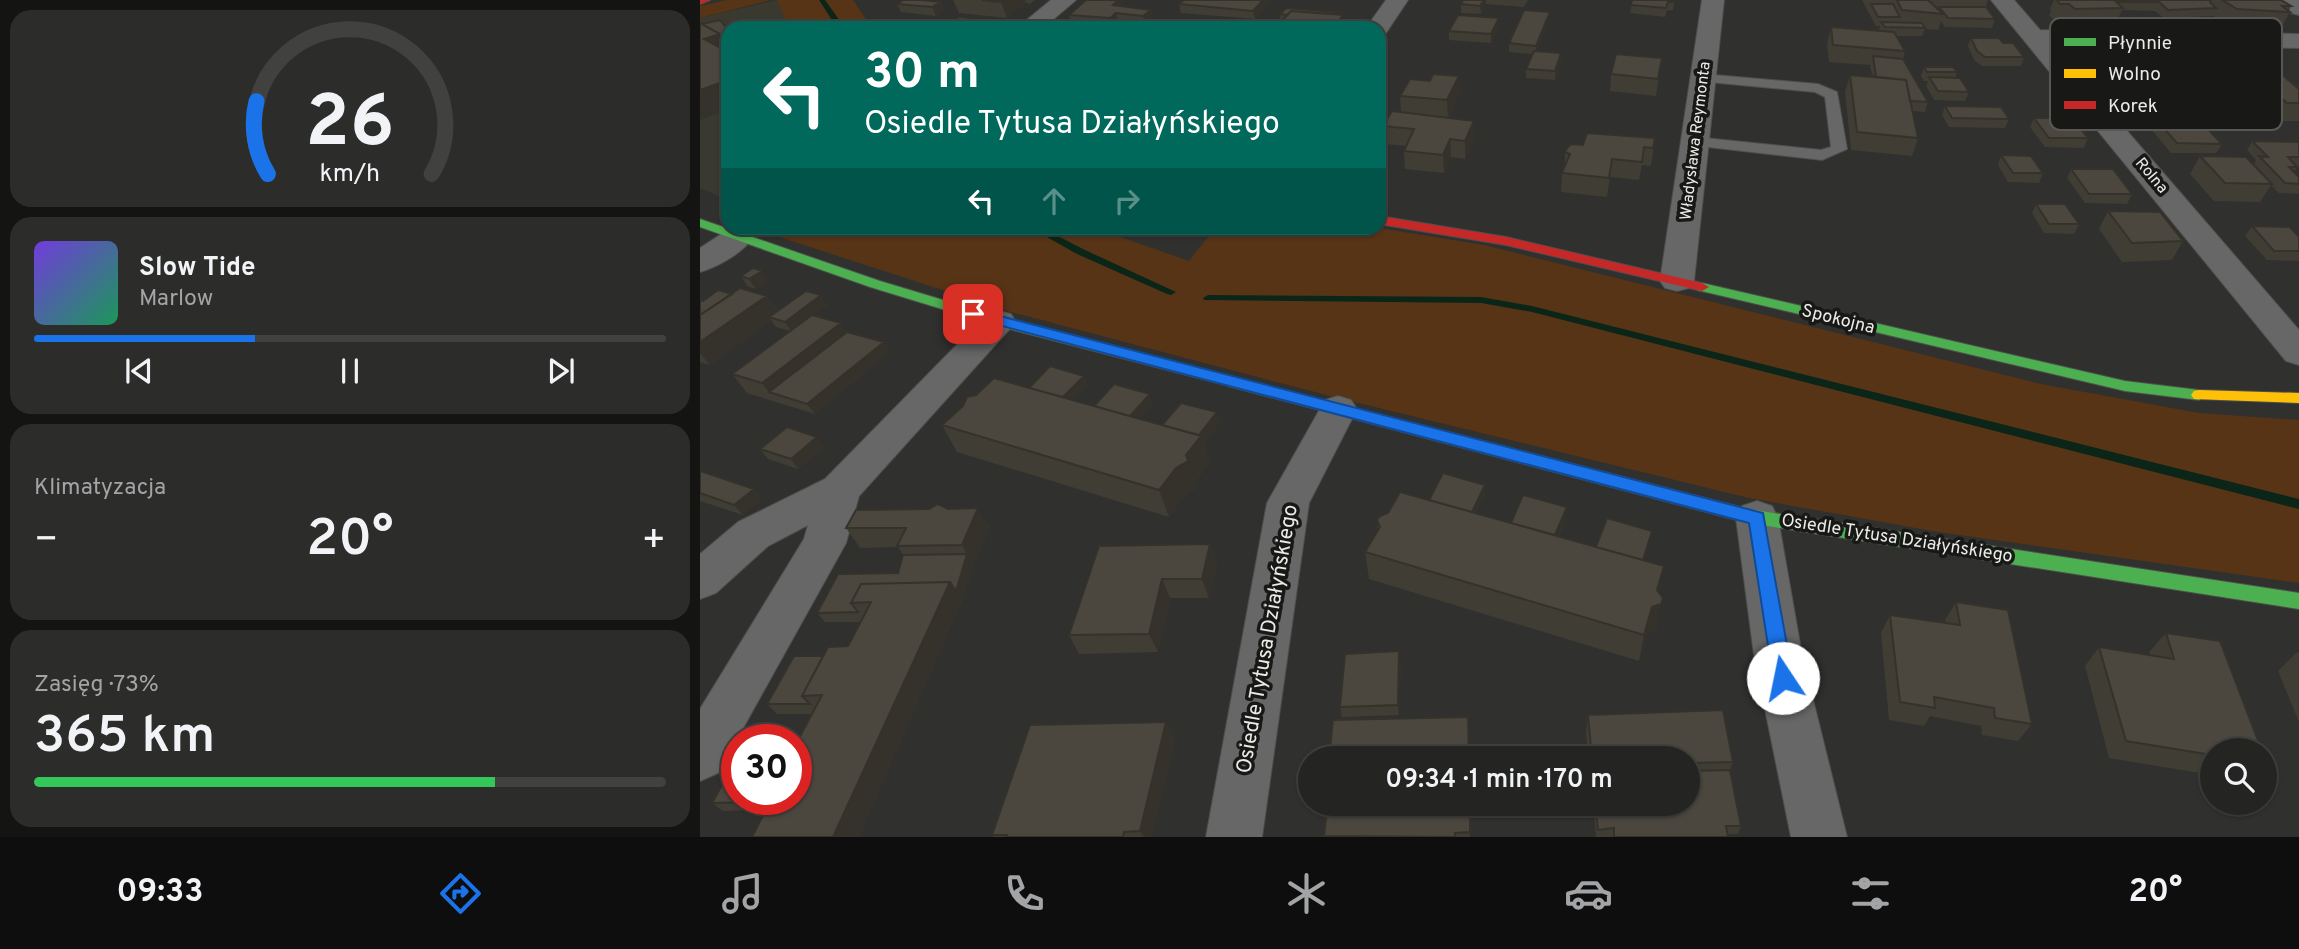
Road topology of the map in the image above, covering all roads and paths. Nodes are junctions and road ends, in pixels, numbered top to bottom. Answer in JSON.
{"nodes":[{"id":1,"x":706,"y":0,"type":"edge"},
{"id":2,"x":1065,"y":0,"type":"edge"},
{"id":3,"x":1397,"y":0,"type":"edge"},
{"id":4,"x":1713,"y":0,"type":"edge"},
{"id":5,"x":2002,"y":0,"type":"edge"},
{"id":6,"x":2288,"y":0,"type":"edge"},
{"id":7,"x":700,"y":1,"type":"edge"},
{"id":8,"x":2299,"y":8,"type":"edge"},
{"id":9,"x":1038,"y":21,"type":"edge"},
{"id":10,"x":1382,"y":21,"type":"edge"},
{"id":11,"x":2035,"y":37,"type":"junction"},
{"id":12,"x":2050,"y":37,"type":"edge"},
{"id":13,"x":2050,"y":55,"type":"edge"},
{"id":14,"x":1703,"y":78,"type":"junction"},
{"id":15,"x":2113,"y":130,"type":"edge"},
{"id":16,"x":1695,"y":142,"type":"junction"},
{"id":17,"x":1386,"y":221,"type":"edge"},
{"id":18,"x":700,"y":223,"type":"edge"},
{"id":19,"x":721,"y":232,"type":"edge"},
{"id":20,"x":730,"y":235,"type":"edge"},
{"id":21,"x":737,"y":238,"type":"junction"},
{"id":22,"x":700,"y":262,"type":"edge"},
{"id":23,"x":1677,"y":281,"type":"junction"},
{"id":24,"x":999,"y":322,"type":"junction"},
{"id":25,"x":2299,"y":353,"type":"edge"},
{"id":26,"x":2299,"y":398,"type":"edge"},
{"id":27,"x":1338,"y":409,"type":"junction"},
{"id":28,"x":840,"y":490,"type":"junction"},
{"id":29,"x":1757,"y":518,"type":"junction"},
{"id":30,"x":700,"y":580,"type":"edge"},
{"id":31,"x":2299,"y":601,"type":"edge"},
{"id":32,"x":700,"y":756,"type":"edge"},
{"id":33,"x":1234,"y":837,"type":"edge"},
{"id":34,"x":1819,"y":837,"type":"edge"}],
"edges":[{"from":1,"to":7,"type":"street"},
{"from":2,"to":9,"type":"street"},
{"from":3,"to":10,"type":"street"},
{"from":4,"to":14,"type":"street","name":"Władysława Reymonta"},
{"from":5,"to":11,"type":"street","name":"Rolna"},
{"from":6,"to":8,"type":"street"},
{"from":11,"to":12,"type":"street"},
{"from":11,"to":13,"type":"street","name":"Rolna"},
{"from":14,"to":16,"type":"street","name":"Władysława Reymonta"},
{"from":14,"to":16,"type":"lane"},
{"from":15,"to":25,"type":"street","name":"Rolna"},
{"from":16,"to":23,"type":"street","name":"Władysława Reymonta"},
{"from":17,"to":23,"type":"street","name":"Spokojna"},
{"from":18,"to":19,"type":"street","name":"Osiedle Tytusa Działyńskiego"},
{"from":20,"to":21,"type":"street","name":"Osiedle Tytusa Działyńskiego"},
{"from":21,"to":22,"type":"street"},
{"from":21,"to":24,"type":"street","name":"Osiedle Tytusa Działyńskiego"},
{"from":23,"to":26,"type":"street","name":"Spokojna"},
{"from":24,"to":27,"type":"street","name":"Osiedle Tytusa Działyńskiego"},
{"from":24,"to":28,"type":"street"},
{"from":27,"to":29,"type":"street","name":"Osiedle Tytusa Działyńskiego"},
{"from":27,"to":33,"type":"street","name":"Osiedle Tytusa Działyńskiego"},
{"from":28,"to":30,"type":"street"},
{"from":28,"to":32,"type":"street"},
{"from":29,"to":31,"type":"street","name":"Osiedle Tytusa Działyńskiego"},
{"from":29,"to":34,"type":"street"}]}
